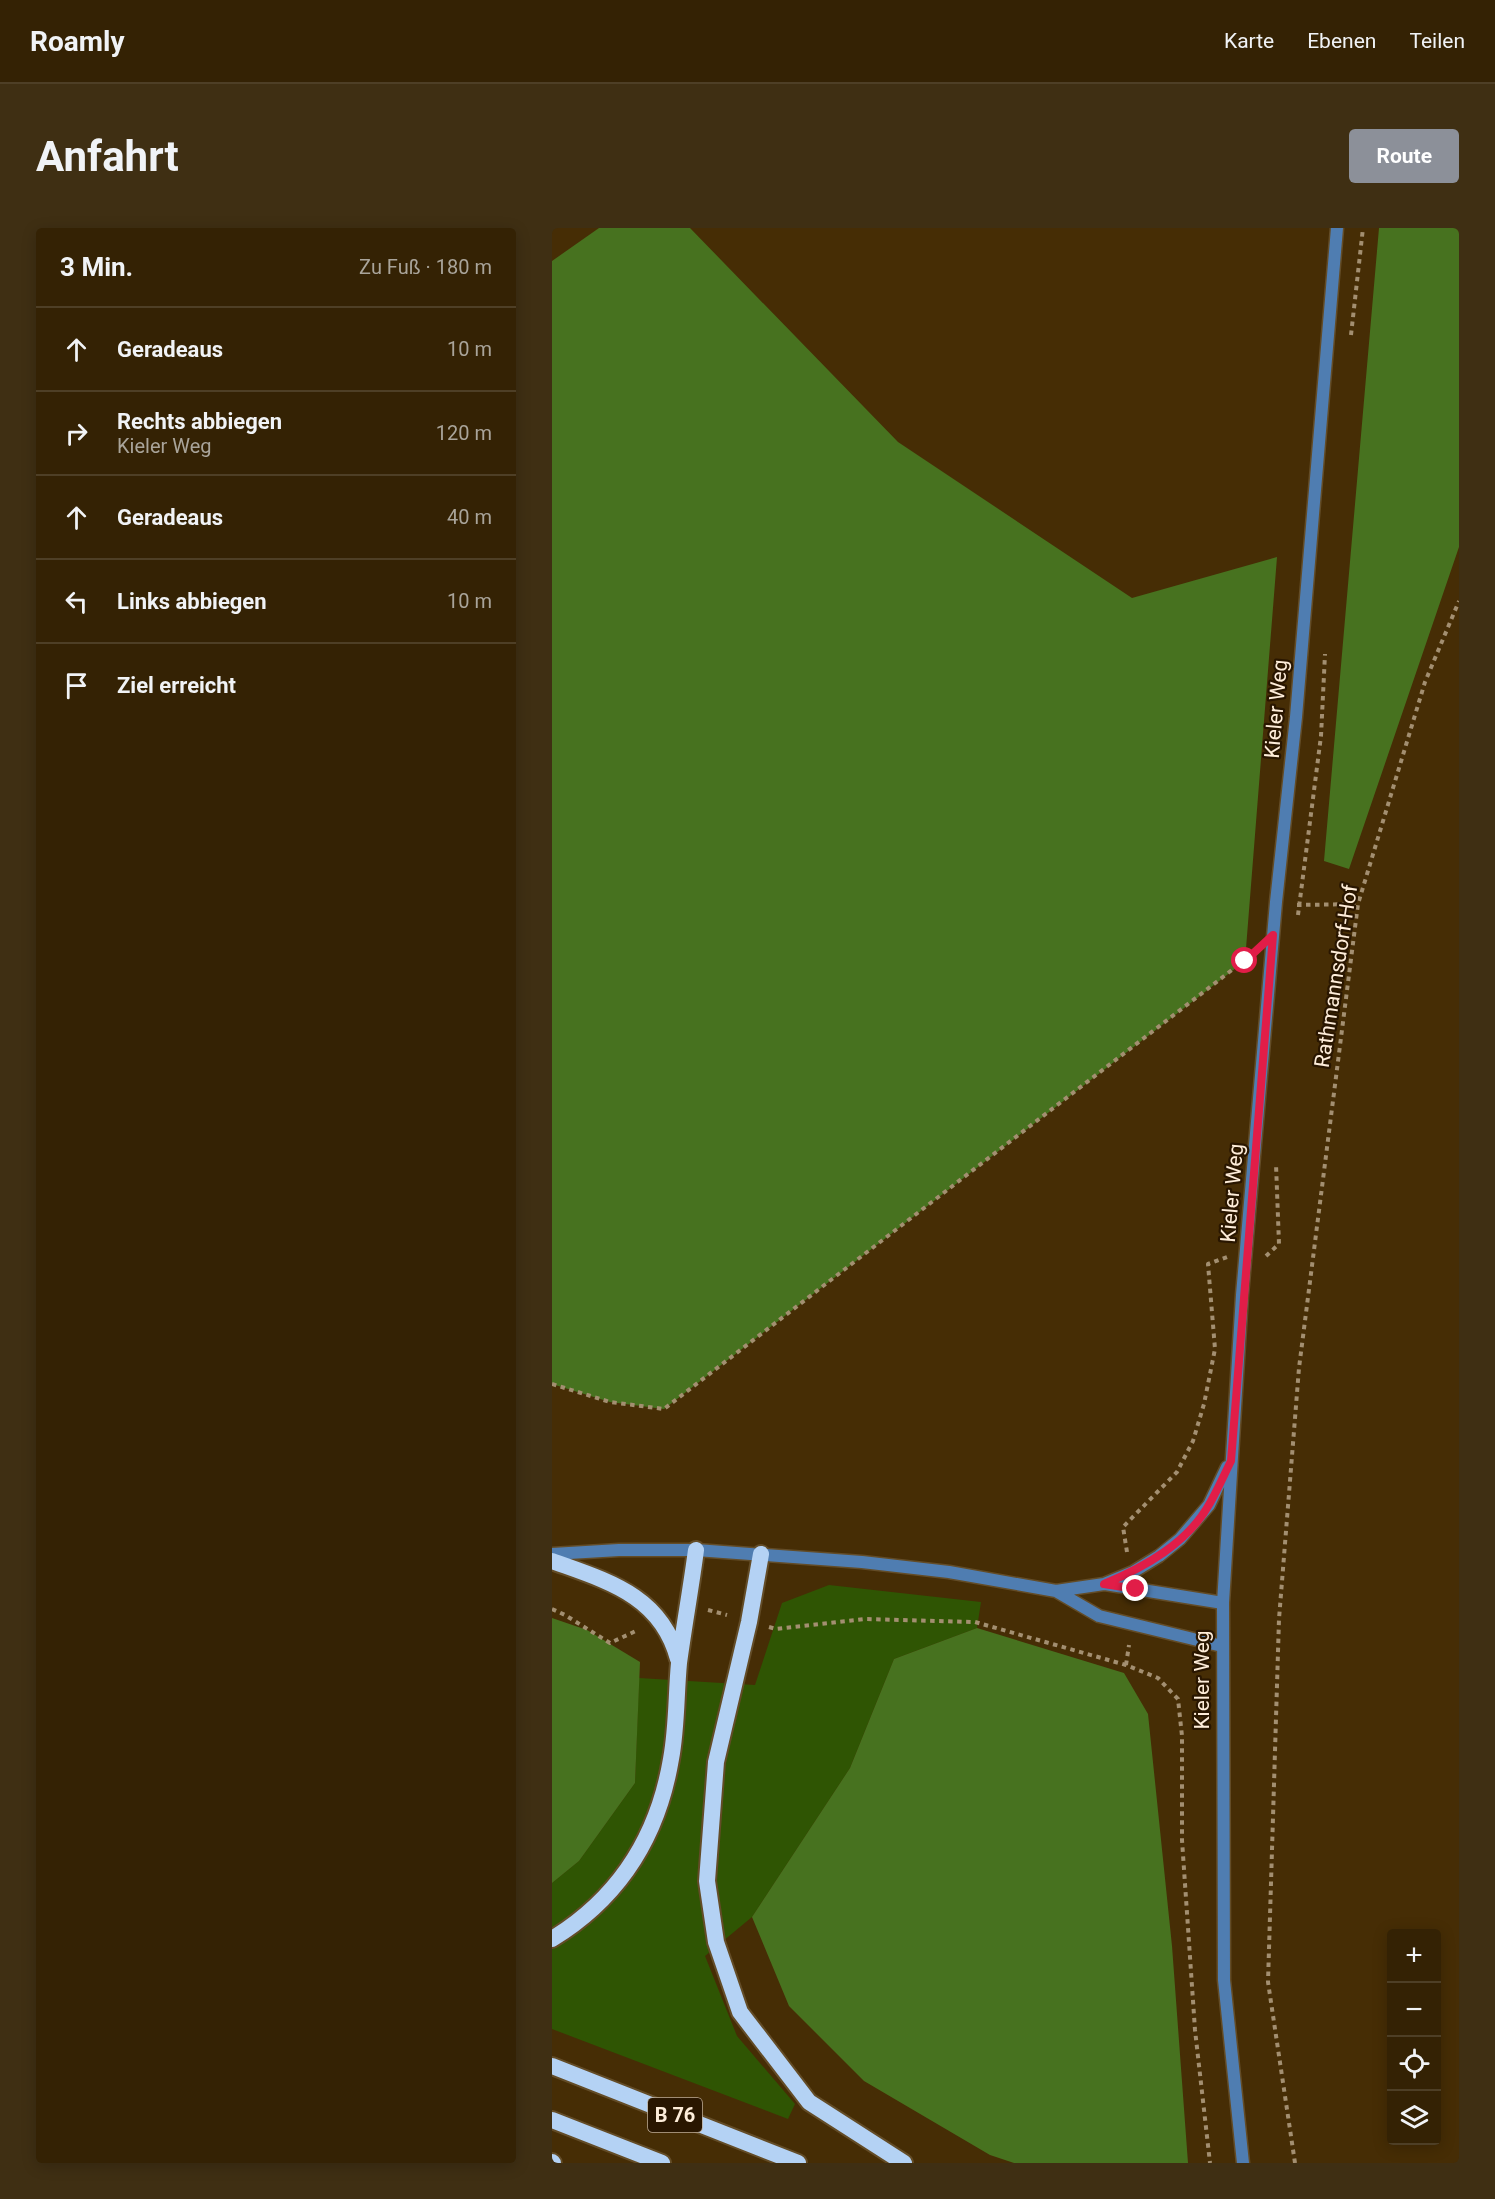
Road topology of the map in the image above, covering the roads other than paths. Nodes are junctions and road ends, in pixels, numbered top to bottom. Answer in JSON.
{"nodes":[{"id":1,"x":1337,"y":228,"type":"edge"},
{"id":2,"x":1231,"y":1461,"type":"junction"},
{"id":3,"x":696,"y":1550,"type":"junction"},
{"id":4,"x":552,"y":1554,"type":"edge"},
{"id":5,"x":761,"y":1554,"type":"junction"},
{"id":6,"x":552,"y":1561,"type":"edge"},
{"id":7,"x":1104,"y":1584,"type":"junction"},
{"id":8,"x":1056,"y":1591,"type":"junction"},
{"id":9,"x":1223,"y":1603,"type":"junction"},
{"id":10,"x":1221,"y":1646,"type":"junction"},
{"id":11,"x":679,"y":1663,"type":"junction"},
{"id":12,"x":552,"y":1939,"type":"edge"},
{"id":13,"x":552,"y":2066,"type":"edge"},
{"id":14,"x":552,"y":2120,"type":"edge"},
{"id":15,"x":662,"y":2163,"type":"edge"},
{"id":16,"x":798,"y":2163,"type":"edge"},
{"id":17,"x":904,"y":2163,"type":"edge"},
{"id":18,"x":1243,"y":2163,"type":"edge"}],
"edges":[{"from":1,"to":2,"type":"street","name":"Kieler Weg"},
{"from":2,"to":7,"type":"street"},
{"from":2,"to":9,"type":"street","name":"Kieler Weg"},
{"from":3,"to":4,"type":"street"},
{"from":3,"to":5,"type":"street"},
{"from":3,"to":11,"type":"highway"},
{"from":5,"to":8,"type":"street"},
{"from":5,"to":17,"type":"highway"},
{"from":6,"to":11,"type":"highway"},
{"from":7,"to":8,"type":"street"},
{"from":7,"to":9,"type":"street"},
{"from":8,"to":10,"type":"street"},
{"from":9,"to":10,"type":"street","name":"Kieler Weg"},
{"from":10,"to":18,"type":"street","name":"Kieler Weg"},
{"from":11,"to":12,"type":"highway"},
{"from":13,"to":16,"type":"highway","number":"B 76"},
{"from":14,"to":15,"type":"highway","number":"B 76"}]}
